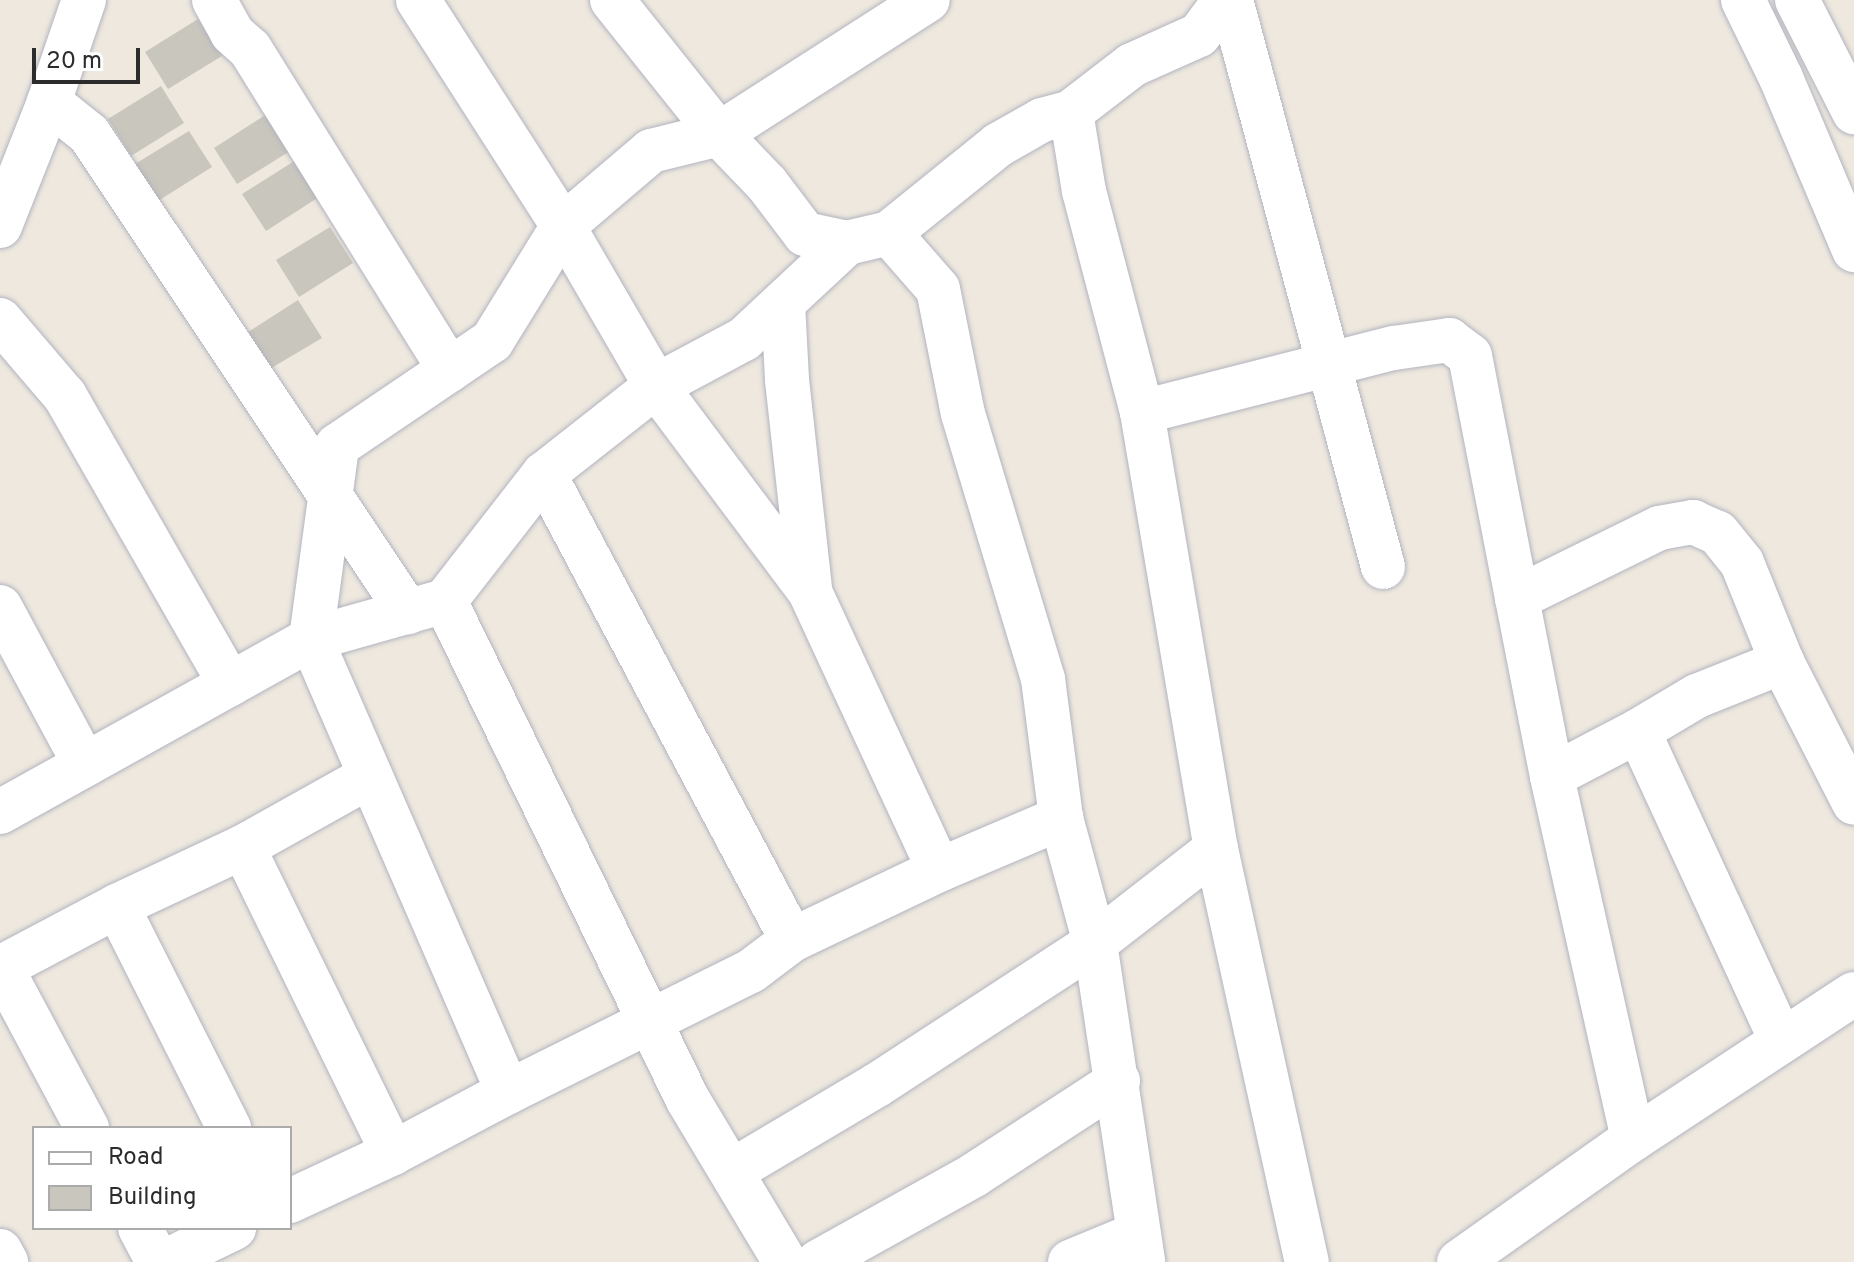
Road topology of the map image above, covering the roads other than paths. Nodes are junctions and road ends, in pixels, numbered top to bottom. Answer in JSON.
{"nodes":[{"id":1,"x":84,"y":0,"type":"edge"},
{"id":2,"x":214,"y":0,"type":"edge"},
{"id":3,"x":418,"y":0,"type":"edge"},
{"id":4,"x":928,"y":0,"type":"edge"},
{"id":5,"x":1228,"y":0,"type":"edge"},
{"id":6,"x":1743,"y":0,"type":"edge"},
{"id":7,"x":1797,"y":0,"type":"edge"},
{"id":8,"x":627,"y":5,"type":"edge"},
{"id":9,"x":49,"y":102,"type":"junction"},
{"id":10,"x":1071,"y":112,"type":"junction"},
{"id":11,"x":1854,"y":112,"type":"edge"},
{"id":12,"x":719,"y":134,"type":"junction"},
{"id":13,"x":0,"y":226,"type":"edge"},
{"id":14,"x":563,"y":226,"type":"junction"},
{"id":15,"x":889,"y":233,"type":"junction"},
{"id":16,"x":847,"y":243,"type":"junction"},
{"id":17,"x":1854,"y":250,"type":"edge"},
{"id":18,"x":783,"y":303,"type":"junction"},
{"id":19,"x":0,"y":320,"type":"edge"},
{"id":20,"x":1327,"y":366,"type":"junction"},
{"id":21,"x":450,"y":370,"type":"junction"},
{"id":22,"x":656,"y":386,"type":"junction"},
{"id":23,"x":1142,"y":412,"type":"junction"},
{"id":24,"x":544,"y":474,"type":"junction"},
{"id":25,"x":331,"y":498,"type":"junction"},
{"id":26,"x":1383,"y":567,"type":"dead end"},
{"id":27,"x":810,"y":592,"type":"junction"},
{"id":28,"x":1517,"y":598,"type":"junction"},
{"id":29,"x":426,"y":606,"type":"junction"},
{"id":30,"x":0,"y":607,"type":"edge"},
{"id":31,"x":311,"y":639,"type":"junction"},
{"id":32,"x":1782,"y":662,"type":"junction"},
{"id":33,"x":230,"y":684,"type":"junction"},
{"id":34,"x":1638,"y":731,"type":"junction"},
{"id":35,"x":85,"y":765,"type":"junction"},
{"id":36,"x":370,"y":776,"type":"junction"},
{"id":37,"x":1552,"y":776,"type":"junction"},
{"id":38,"x":1854,"y":803,"type":"edge"},
{"id":39,"x":0,"y":812,"type":"edge"},
{"id":40,"x":1061,"y":818,"type":"junction"},
{"id":41,"x":243,"y":847,"type":"junction"},
{"id":42,"x":1216,"y":849,"type":"junction"},
{"id":43,"x":939,"y":870,"type":"junction"},
{"id":44,"x":117,"y":906,"type":"junction"},
{"id":45,"x":792,"y":940,"type":"junction"},
{"id":46,"x":1095,"y":943,"type":"junction"},
{"id":47,"x":0,"y":968,"type":"edge"},
{"id":48,"x":1854,"y":994,"type":"edge"},
{"id":49,"x":651,"y":1022,"type":"junction"},
{"id":50,"x":1781,"y":1040,"type":"junction"},
{"id":51,"x":1118,"y":1081,"type":"junction"},
{"id":52,"x":508,"y":1092,"type":"junction"},
{"id":53,"x":86,"y":1126,"type":"edge"},
{"id":54,"x":228,"y":1126,"type":"edge"},
{"id":55,"x":1633,"y":1139,"type":"junction"},
{"id":56,"x":393,"y":1153,"type":"junction"},
{"id":57,"x":732,"y":1171,"type":"junction"},
{"id":58,"x":292,"y":1200,"type":"edge"},
{"id":59,"x":141,"y":1230,"type":"edge"},
{"id":60,"x":230,"y":1230,"type":"edge"},
{"id":61,"x":1140,"y":1248,"type":"edge"},
{"id":62,"x":0,"y":1251,"type":"edge"},
{"id":63,"x":6,"y":1262,"type":"edge"},
{"id":64,"x":158,"y":1262,"type":"edge"},
{"id":65,"x":164,"y":1262,"type":"edge"},
{"id":66,"x":785,"y":1262,"type":"edge"},
{"id":67,"x":818,"y":1262,"type":"edge"},
{"id":68,"x":1070,"y":1262,"type":"edge"},
{"id":69,"x":1307,"y":1262,"type":"edge"},
{"id":70,"x":1459,"y":1262,"type":"edge"}],
"edges":[{"from":1,"to":9,"type":"street"},
{"from":2,"to":21,"type":"street"},
{"from":3,"to":14,"type":"street"},
{"from":4,"to":12,"type":"street"},
{"from":5,"to":10,"type":"street"},
{"from":5,"to":20,"type":"street"},
{"from":6,"to":17,"type":"street"},
{"from":7,"to":11,"type":"street"},
{"from":8,"to":12,"type":"street"},
{"from":9,"to":13,"type":"street"},
{"from":9,"to":25,"type":"street"},
{"from":10,"to":15,"type":"street"},
{"from":10,"to":23,"type":"street"},
{"from":12,"to":14,"type":"street"},
{"from":12,"to":16,"type":"street"},
{"from":14,"to":21,"type":"street"},
{"from":14,"to":22,"type":"street"},
{"from":15,"to":16,"type":"street"},
{"from":15,"to":40,"type":"street"},
{"from":16,"to":18,"type":"street"},
{"from":18,"to":22,"type":"street"},
{"from":18,"to":27,"type":"street"},
{"from":19,"to":33,"type":"street"},
{"from":20,"to":23,"type":"street"},
{"from":20,"to":26,"type":"street"},
{"from":20,"to":28,"type":"street"},
{"from":21,"to":25,"type":"street"},
{"from":22,"to":24,"type":"street"},
{"from":22,"to":27,"type":"street"},
{"from":23,"to":42,"type":"street"},
{"from":24,"to":29,"type":"street"},
{"from":24,"to":45,"type":"street"},
{"from":25,"to":29,"type":"street"},
{"from":25,"to":31,"type":"street"},
{"from":27,"to":43,"type":"street"},
{"from":28,"to":32,"type":"street"},
{"from":28,"to":37,"type":"street"},
{"from":29,"to":31,"type":"street"},
{"from":29,"to":49,"type":"street"},
{"from":30,"to":35,"type":"street"},
{"from":31,"to":33,"type":"street"},
{"from":31,"to":36,"type":"street"},
{"from":32,"to":34,"type":"street"},
{"from":32,"to":38,"type":"street"},
{"from":33,"to":35,"type":"street"},
{"from":34,"to":37,"type":"street"},
{"from":34,"to":50,"type":"street"},
{"from":35,"to":39,"type":"street"},
{"from":36,"to":41,"type":"street"},
{"from":36,"to":52,"type":"street"},
{"from":37,"to":55,"type":"street"},
{"from":40,"to":43,"type":"street"},
{"from":40,"to":46,"type":"street"},
{"from":41,"to":44,"type":"street"},
{"from":41,"to":56,"type":"street"},
{"from":42,"to":46,"type":"street"},
{"from":42,"to":69,"type":"street"},
{"from":43,"to":45,"type":"street"},
{"from":44,"to":47,"type":"street"},
{"from":44,"to":54,"type":"street"},
{"from":45,"to":49,"type":"street"},
{"from":46,"to":51,"type":"street"},
{"from":46,"to":57,"type":"street"},
{"from":47,"to":53,"type":"street"},
{"from":48,"to":50,"type":"street"},
{"from":49,"to":52,"type":"street"},
{"from":49,"to":57,"type":"street"},
{"from":50,"to":55,"type":"street"},
{"from":51,"to":61,"type":"street"},
{"from":51,"to":67,"type":"street"},
{"from":52,"to":56,"type":"street"},
{"from":55,"to":70,"type":"street"},
{"from":56,"to":58,"type":"street"},
{"from":57,"to":66,"type":"street"},
{"from":59,"to":64,"type":"street"},
{"from":60,"to":65,"type":"street"},
{"from":61,"to":68,"type":"street"},
{"from":62,"to":63,"type":"street"}]}
